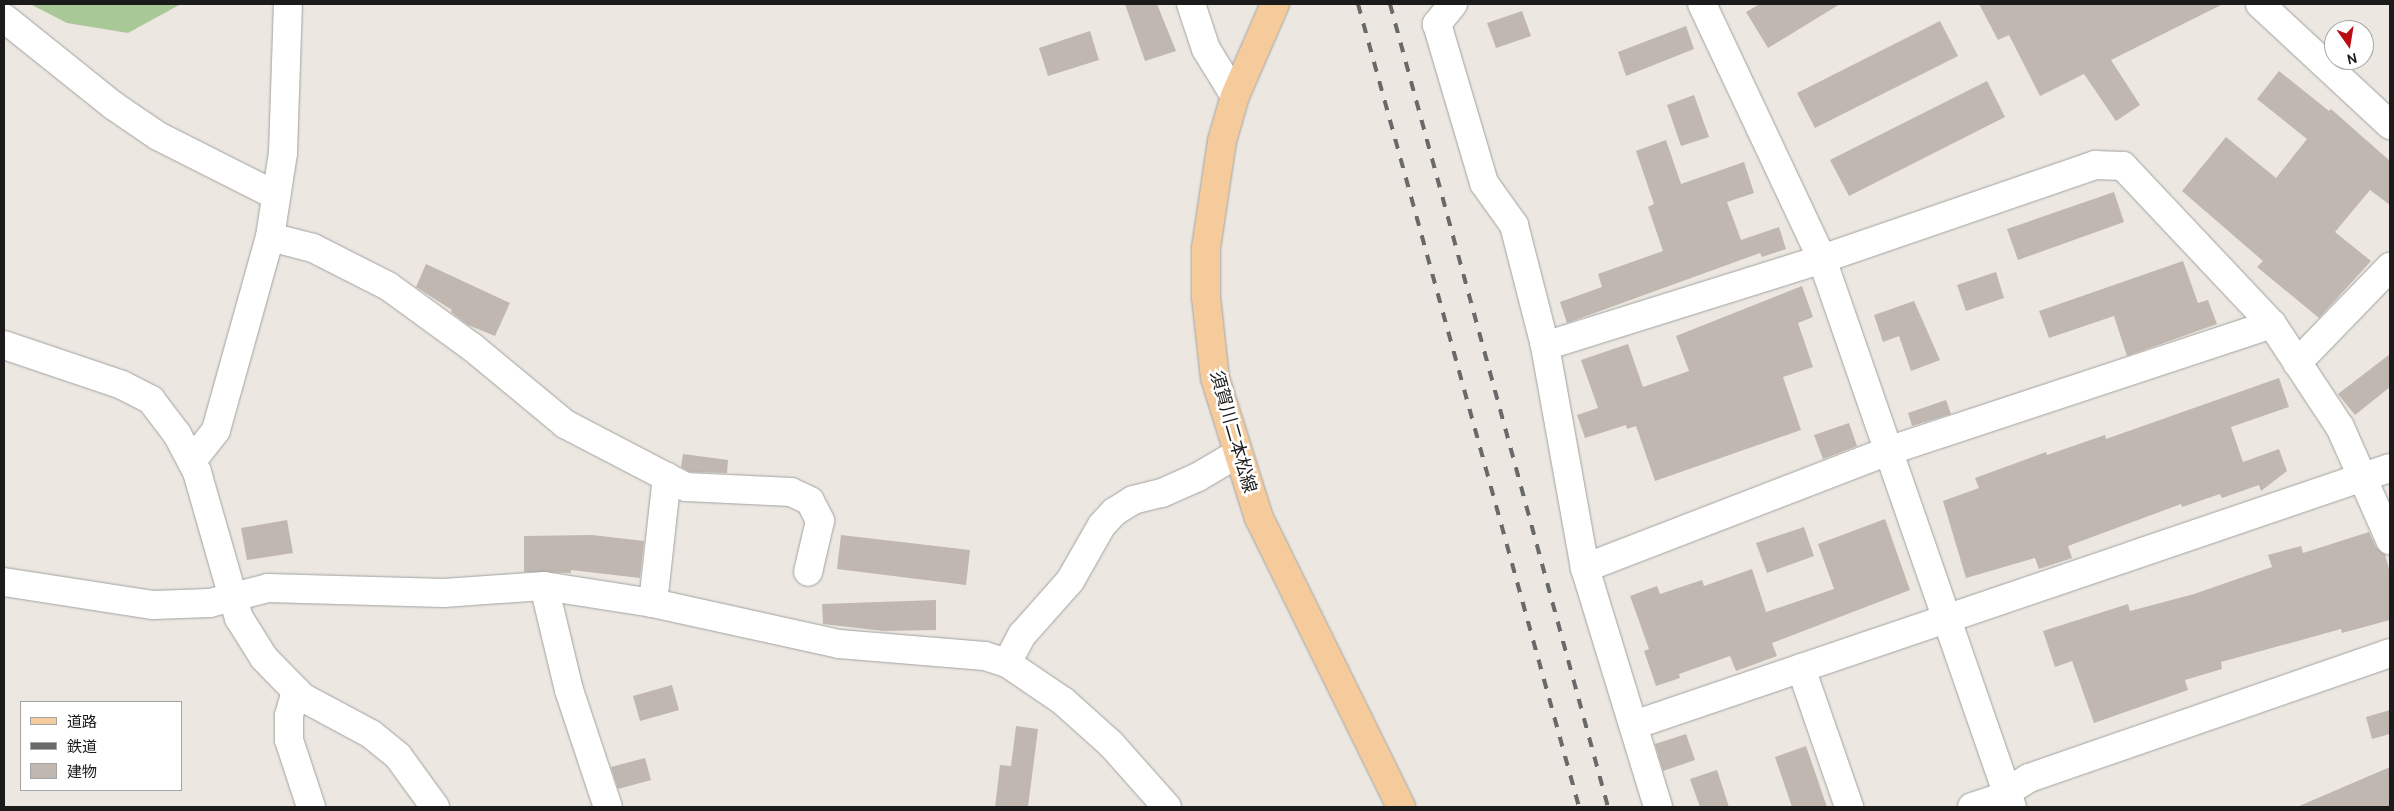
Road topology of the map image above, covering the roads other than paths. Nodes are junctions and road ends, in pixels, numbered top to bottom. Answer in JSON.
{"nodes":[{"id":1,"x":288,"y":4,"type":"edge"},
{"id":2,"x":1191,"y":4,"type":"edge"},
{"id":3,"x":1276,"y":4,"type":"edge"},
{"id":4,"x":1453,"y":4,"type":"edge"},
{"id":5,"x":1702,"y":4,"type":"edge"},
{"id":6,"x":2260,"y":4,"type":"edge"},
{"id":7,"x":4,"y":18,"type":"edge"},
{"id":8,"x":1235,"y":96,"type":"junction"},
{"id":9,"x":2390,"y":125,"type":"edge"},
{"id":10,"x":276,"y":195,"type":"junction"},
{"id":11,"x":270,"y":236,"type":"junction"},
{"id":12,"x":1822,"y":259,"type":"junction"},
{"id":13,"x":2390,"y":267,"type":"edge"},
{"id":14,"x":2272,"y":324,"type":"junction"},
{"id":15,"x":4,"y":345,"type":"edge"},
{"id":16,"x":1545,"y":346,"type":"junction"},
{"id":17,"x":2297,"y":363,"type":"junction"},
{"id":18,"x":1891,"y":450,"type":"junction"},
{"id":19,"x":1237,"y":454,"type":"junction"},
{"id":20,"x":192,"y":461,"type":"junction"},
{"id":21,"x":2390,"y":468,"type":"edge"},
{"id":22,"x":667,"y":477,"type":"junction"},
{"id":23,"x":2362,"y":477,"type":"junction"},
{"id":24,"x":2390,"y":540,"type":"edge"},
{"id":25,"x":1585,"y":568,"type":"junction"},
{"id":26,"x":808,"y":572,"type":"dead end"},
{"id":27,"x":4,"y":582,"type":"edge"},
{"id":28,"x":544,"y":586,"type":"junction"},
{"id":29,"x":234,"y":596,"type":"junction"},
{"id":30,"x":653,"y":603,"type":"junction"},
{"id":31,"x":1945,"y":617,"type":"junction"},
{"id":32,"x":2390,"y":653,"type":"edge"},
{"id":33,"x":1008,"y":663,"type":"junction"},
{"id":34,"x":1801,"y":668,"type":"junction"},
{"id":35,"x":296,"y":691,"type":"junction"},
{"id":36,"x":1634,"y":726,"type":"junction"},
{"id":37,"x":2010,"y":798,"type":"edge"},
{"id":38,"x":311,"y":807,"type":"edge"},
{"id":39,"x":435,"y":807,"type":"edge"},
{"id":40,"x":608,"y":807,"type":"edge"},
{"id":41,"x":1167,"y":807,"type":"edge"},
{"id":42,"x":1401,"y":807,"type":"edge"},
{"id":43,"x":1658,"y":807,"type":"edge"},
{"id":44,"x":1849,"y":807,"type":"edge"},
{"id":45,"x":1972,"y":807,"type":"edge"}],
"edges":[{"from":1,"to":10,"type":"street"},
{"from":2,"to":8,"type":"street"},
{"from":3,"to":8,"type":"main road","name":"須賀川二本松線"},
{"from":4,"to":16,"type":"street"},
{"from":5,"to":12,"type":"street"},
{"from":6,"to":9,"type":"street"},
{"from":7,"to":10,"type":"street"},
{"from":8,"to":19,"type":"main road","name":"須賀川二本松線"},
{"from":10,"to":11,"type":"street"},
{"from":11,"to":20,"type":"street"},
{"from":11,"to":22,"type":"street"},
{"from":12,"to":14,"type":"street"},
{"from":12,"to":16,"type":"street"},
{"from":12,"to":18,"type":"street"},
{"from":13,"to":17,"type":"street"},
{"from":14,"to":17,"type":"street"},
{"from":14,"to":18,"type":"street"},
{"from":15,"to":20,"type":"street"},
{"from":16,"to":25,"type":"street"},
{"from":17,"to":23,"type":"street"},
{"from":18,"to":25,"type":"street"},
{"from":18,"to":31,"type":"street"},
{"from":19,"to":33,"type":"street"},
{"from":19,"to":42,"type":"main road","name":"須賀川二本松線"},
{"from":20,"to":29,"type":"street"},
{"from":21,"to":23,"type":"street"},
{"from":22,"to":26,"type":"street"},
{"from":22,"to":30,"type":"street"},
{"from":23,"to":24,"type":"street"},
{"from":23,"to":31,"type":"street"},
{"from":25,"to":36,"type":"street"},
{"from":27,"to":29,"type":"street"},
{"from":28,"to":29,"type":"street"},
{"from":28,"to":30,"type":"street"},
{"from":28,"to":40,"type":"street"},
{"from":29,"to":35,"type":"street"},
{"from":30,"to":33,"type":"street"},
{"from":31,"to":34,"type":"street"},
{"from":31,"to":37,"type":"street"},
{"from":32,"to":37,"type":"street"},
{"from":33,"to":41,"type":"street"},
{"from":34,"to":36,"type":"street"},
{"from":34,"to":44,"type":"street"},
{"from":35,"to":38,"type":"street"},
{"from":35,"to":39,"type":"street"},
{"from":36,"to":43,"type":"street"},
{"from":37,"to":45,"type":"street"}]}
